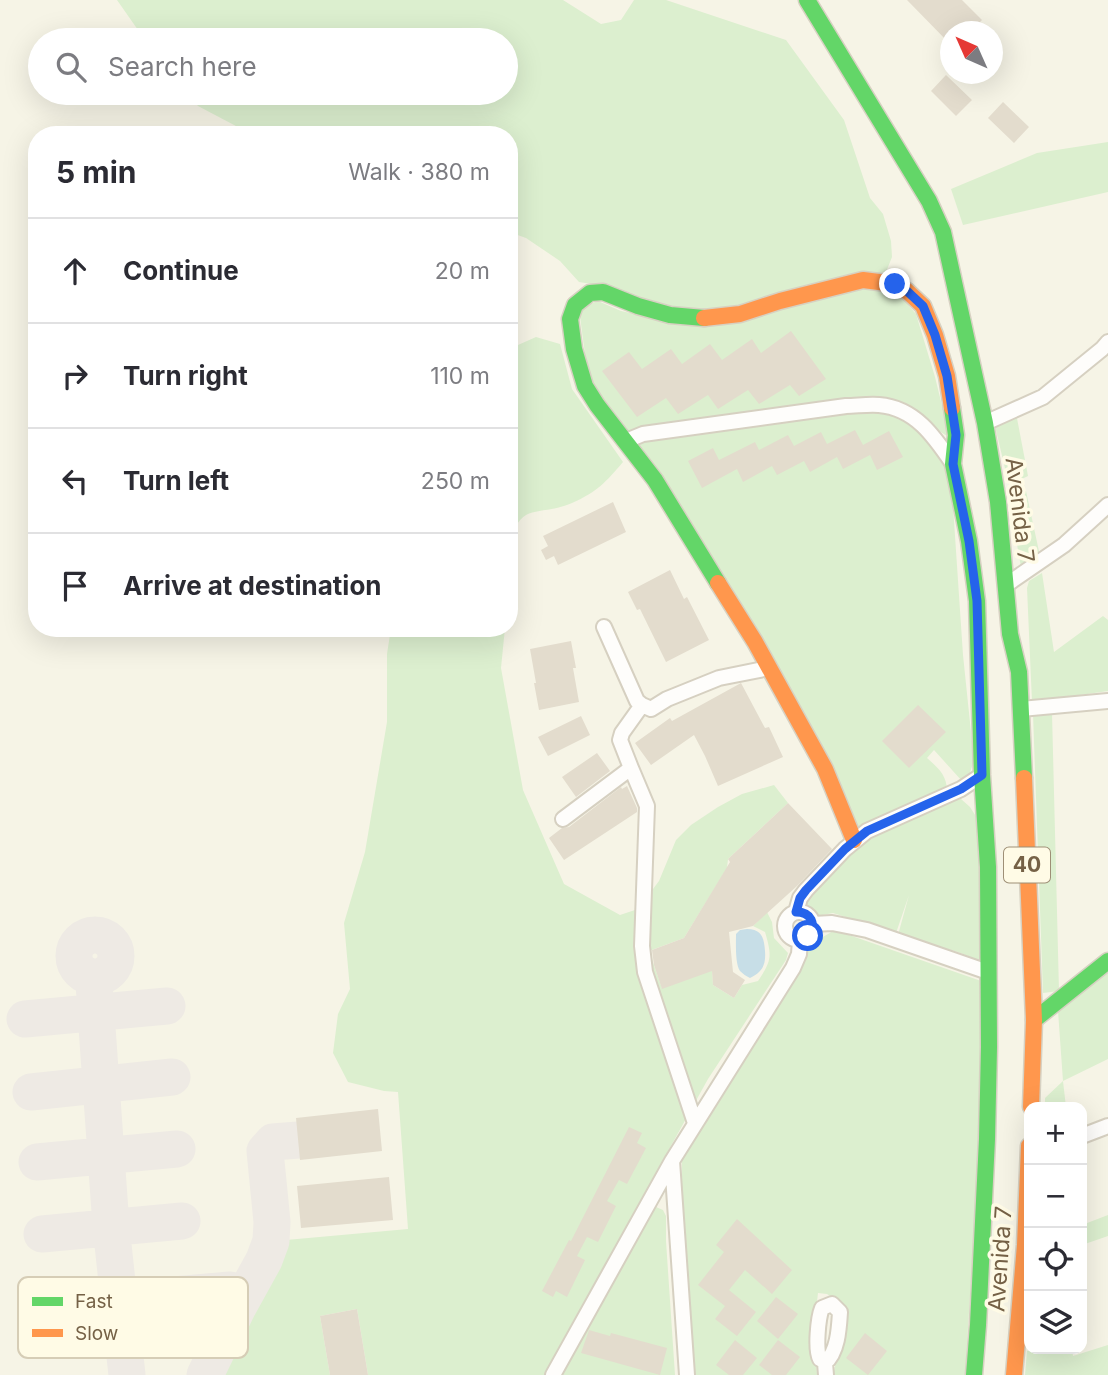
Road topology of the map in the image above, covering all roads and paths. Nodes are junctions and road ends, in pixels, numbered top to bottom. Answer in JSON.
{"nodes":[{"id":1,"x":807,"y":0,"type":"edge"},
{"id":2,"x":1108,"y":342,"type":"edge"},
{"id":3,"x":985,"y":423,"type":"junction"},
{"id":4,"x":626,"y":442,"type":"junction"},
{"id":5,"x":953,"y":464,"type":"junction"},
{"id":6,"x":1108,"y":505,"type":"edge"},
{"id":7,"x":1006,"y":585,"type":"junction"},
{"id":8,"x":604,"y":627,"type":"dead end"},
{"id":9,"x":769,"y":668,"type":"junction"},
{"id":10,"x":1108,"y":701,"type":"edge"},
{"id":11,"x":642,"y":705,"type":"junction"},
{"id":12,"x":1021,"y":709,"type":"junction"},
{"id":13,"x":631,"y":768,"type":"junction"},
{"id":14,"x":982,"y":775,"type":"junction"},
{"id":15,"x":563,"y":819,"type":"dead end"},
{"id":16,"x":854,"y":840,"type":"junction"},
{"id":17,"x":796,"y":912,"type":"junction"},
{"id":18,"x":813,"y":924,"type":"junction"},
{"id":19,"x":800,"y":940,"type":"junction"},
{"id":20,"x":1108,"y":961,"type":"edge"},
{"id":21,"x":988,"y":972,"type":"junction"},
{"id":22,"x":1034,"y":1020,"type":"junction"},
{"id":23,"x":1031,"y":1102,"type":"edge"},
{"id":24,"x":695,"y":1123,"type":"junction"},
{"id":25,"x":1108,"y":1126,"type":"edge"},
{"id":26,"x":1087,"y":1134,"type":"edge"},
{"id":27,"x":672,"y":1161,"type":"junction"},
{"id":28,"x":1029,"y":1165,"type":"edge"},
{"id":29,"x":553,"y":1375,"type":"edge"},
{"id":30,"x":687,"y":1375,"type":"edge"},
{"id":31,"x":974,"y":1375,"type":"edge"},
{"id":32,"x":1014,"y":1375,"type":"edge"}],
"edges":[{"from":1,"to":3,"type":"street","name":"Avenida 7","number":"40"},
{"from":2,"to":3,"type":"street"},
{"from":3,"to":7,"type":"street","name":"Avenida 7","number":"40"},
{"from":4,"to":5,"type":"street"},
{"from":4,"to":5,"type":"street"},
{"from":4,"to":9,"type":"street"},
{"from":5,"to":14,"type":"street"},
{"from":6,"to":7,"type":"street"},
{"from":7,"to":12,"type":"street","name":"Avenida 7","number":"40"},
{"from":8,"to":11,"type":"street"},
{"from":9,"to":11,"type":"street"},
{"from":9,"to":16,"type":"street"},
{"from":10,"to":12,"type":"street"},
{"from":11,"to":13,"type":"street"},
{"from":12,"to":22,"type":"street","name":"Avenida 7","number":"40"},
{"from":13,"to":15,"type":"street"},
{"from":13,"to":24,"type":"street"},
{"from":14,"to":16,"type":"street"},
{"from":14,"to":21,"type":"street"},
{"from":16,"to":17,"type":"street"},
{"from":17,"to":18,"type":"street"},
{"from":17,"to":19,"type":"street"},
{"from":18,"to":19,"type":"street"},
{"from":18,"to":21,"type":"street"},
{"from":19,"to":24,"type":"street"},
{"from":20,"to":22,"type":"street"},
{"from":21,"to":31,"type":"street"},
{"from":22,"to":23,"type":"street","name":"Avenida 7","number":"40"},
{"from":24,"to":27,"type":"street"},
{"from":25,"to":26,"type":"street"},
{"from":27,"to":29,"type":"street"},
{"from":27,"to":30,"type":"street"},
{"from":28,"to":32,"type":"street","name":"Avenida 7"}]}
